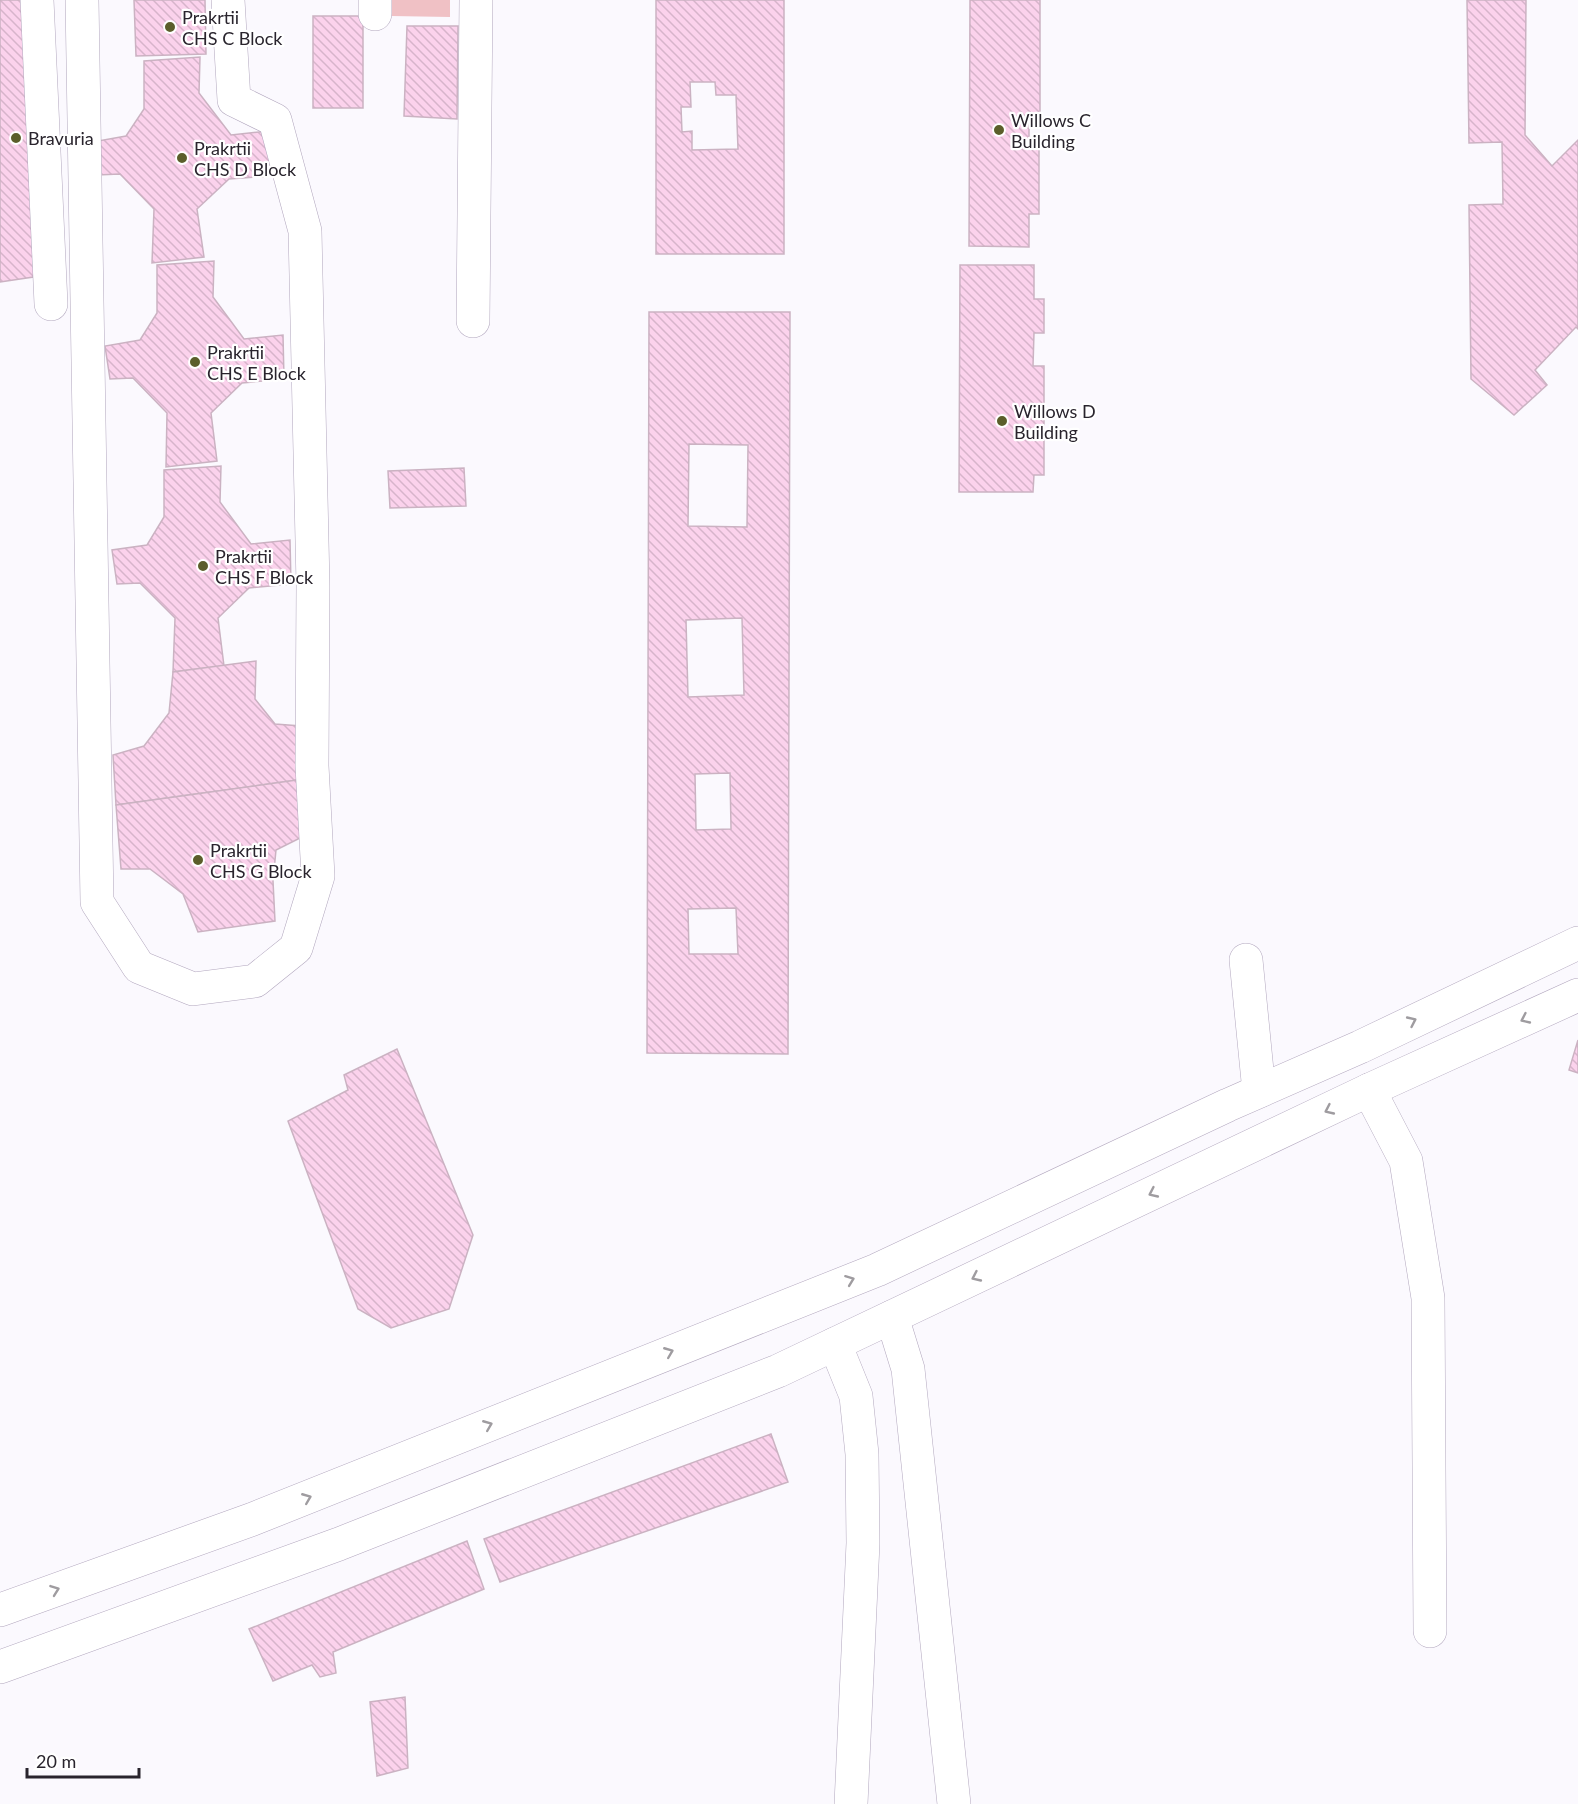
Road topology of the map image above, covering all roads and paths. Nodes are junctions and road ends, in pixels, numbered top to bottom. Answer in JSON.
{"nodes":[{"id":1,"x":37,"y":0,"type":"edge"},
{"id":2,"x":82,"y":0,"type":"edge"},
{"id":3,"x":228,"y":0,"type":"edge"},
{"id":4,"x":476,"y":0,"type":"edge"},
{"id":5,"x":51,"y":304,"type":"dead end"},
{"id":6,"x":473,"y":321,"type":"dead end"},
{"id":7,"x":1578,"y":943,"type":"edge"},
{"id":8,"x":1246,"y":960,"type":"dead end"},
{"id":9,"x":1578,"y":995,"type":"edge"},
{"id":10,"x":1369,"y":1090,"type":"junction"},
{"id":11,"x":1259,"y":1091,"type":"junction"},
{"id":12,"x":892,"y":1317,"type":"junction"},
{"id":13,"x":835,"y":1344,"type":"junction"},
{"id":14,"x":0,"y":1610,"type":"edge"},
{"id":15,"x":1430,"y":1631,"type":"dead end"},
{"id":16,"x":0,"y":1667,"type":"edge"},
{"id":17,"x":851,"y":1804,"type":"edge"},
{"id":18,"x":954,"y":1804,"type":"edge"}],
"edges":[{"from":1,"to":5,"type":"street"},
{"from":2,"to":3,"type":"street"},
{"from":4,"to":6,"type":"street"},
{"from":11,"to":7,"type":"street","one_way":true},
{"from":8,"to":11,"type":"street"},
{"from":9,"to":10,"type":"street","one_way":true},
{"from":10,"to":12,"type":"street","one_way":true},
{"from":10,"to":15,"type":"street"},
{"from":14,"to":11,"type":"street","one_way":true},
{"from":12,"to":13,"type":"street"},
{"from":12,"to":18,"type":"street"},
{"from":13,"to":16,"type":"street"},
{"from":13,"to":17,"type":"street"}]}
